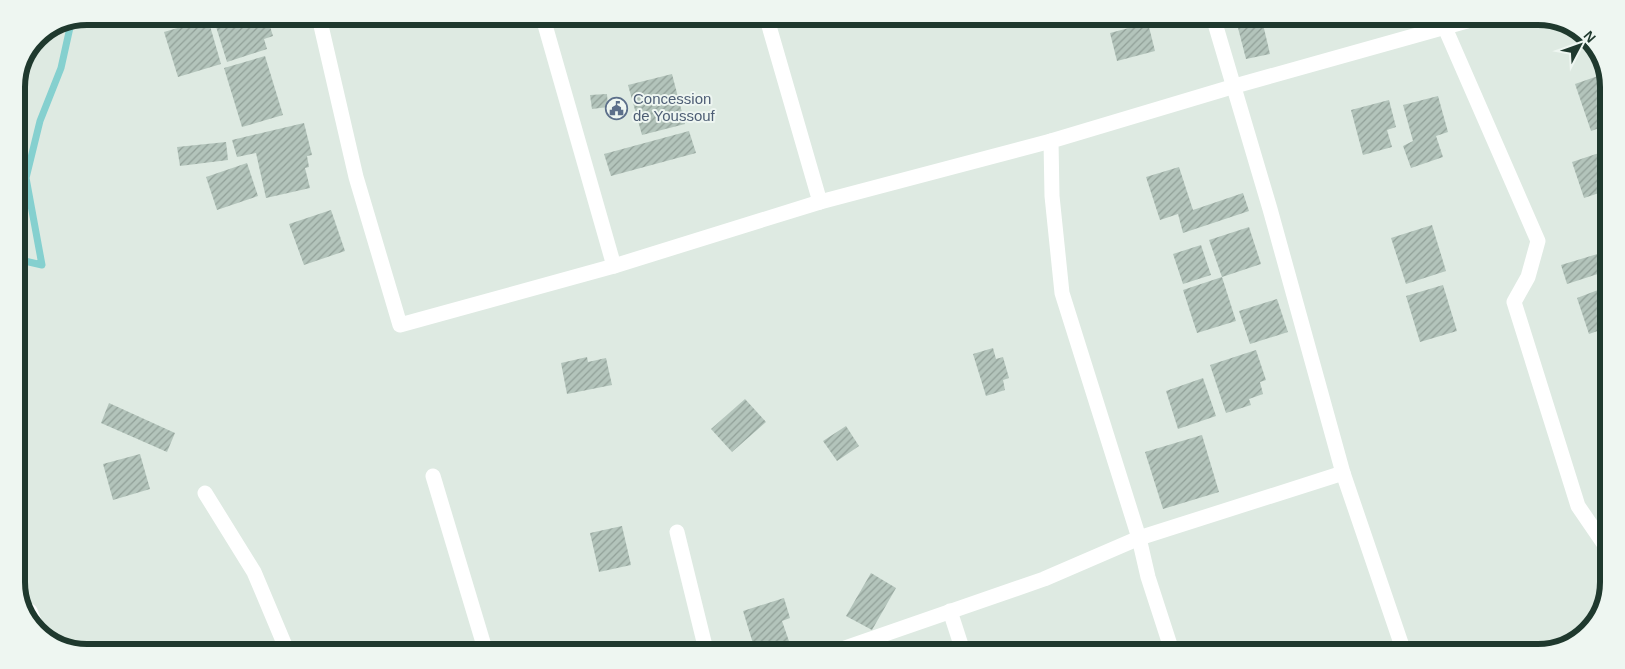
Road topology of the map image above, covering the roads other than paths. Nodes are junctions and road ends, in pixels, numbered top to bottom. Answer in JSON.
{"nodes":[{"id":1,"x":321,"y":25,"type":"edge"},
{"id":2,"x":545,"y":25,"type":"edge"},
{"id":3,"x":769,"y":25,"type":"edge"},
{"id":4,"x":1216,"y":25,"type":"edge"},
{"id":5,"x":1441,"y":25,"type":"edge"},
{"id":6,"x":1444,"y":25,"type":"edge"},
{"id":7,"x":1235,"y":86,"type":"junction"},
{"id":8,"x":1051,"y":142,"type":"junction"},
{"id":9,"x":820,"y":202,"type":"junction"},
{"id":10,"x":614,"y":266,"type":"junction"},
{"id":11,"x":1343,"y":473,"type":"junction"},
{"id":12,"x":433,"y":476,"type":"dead end"},
{"id":13,"x":205,"y":493,"type":"dead end"},
{"id":14,"x":677,"y":532,"type":"dead end"},
{"id":15,"x":1139,"y":538,"type":"junction"},
{"id":16,"x":1600,"y":538,"type":"edge"},
{"id":17,"x":950,"y":611,"type":"junction"},
{"id":18,"x":284,"y":644,"type":"edge"},
{"id":19,"x":483,"y":644,"type":"edge"},
{"id":20,"x":705,"y":644,"type":"edge"},
{"id":21,"x":856,"y":644,"type":"edge"},
{"id":22,"x":961,"y":644,"type":"edge"},
{"id":23,"x":1169,"y":644,"type":"edge"},
{"id":24,"x":1401,"y":644,"type":"edge"}],
"edges":[{"from":1,"to":10,"type":"street"},
{"from":2,"to":10,"type":"street"},
{"from":3,"to":9,"type":"street"},
{"from":4,"to":7,"type":"street"},
{"from":5,"to":7,"type":"street"},
{"from":6,"to":16,"type":"street"},
{"from":7,"to":8,"type":"street"},
{"from":7,"to":11,"type":"street"},
{"from":8,"to":9,"type":"street"},
{"from":8,"to":15,"type":"street"},
{"from":9,"to":10,"type":"street"},
{"from":11,"to":15,"type":"street"},
{"from":11,"to":24,"type":"street"},
{"from":12,"to":19,"type":"street"},
{"from":13,"to":18,"type":"street"},
{"from":14,"to":20,"type":"street"},
{"from":15,"to":17,"type":"street"},
{"from":15,"to":23,"type":"street"},
{"from":17,"to":21,"type":"street"},
{"from":17,"to":22,"type":"street"}]}
